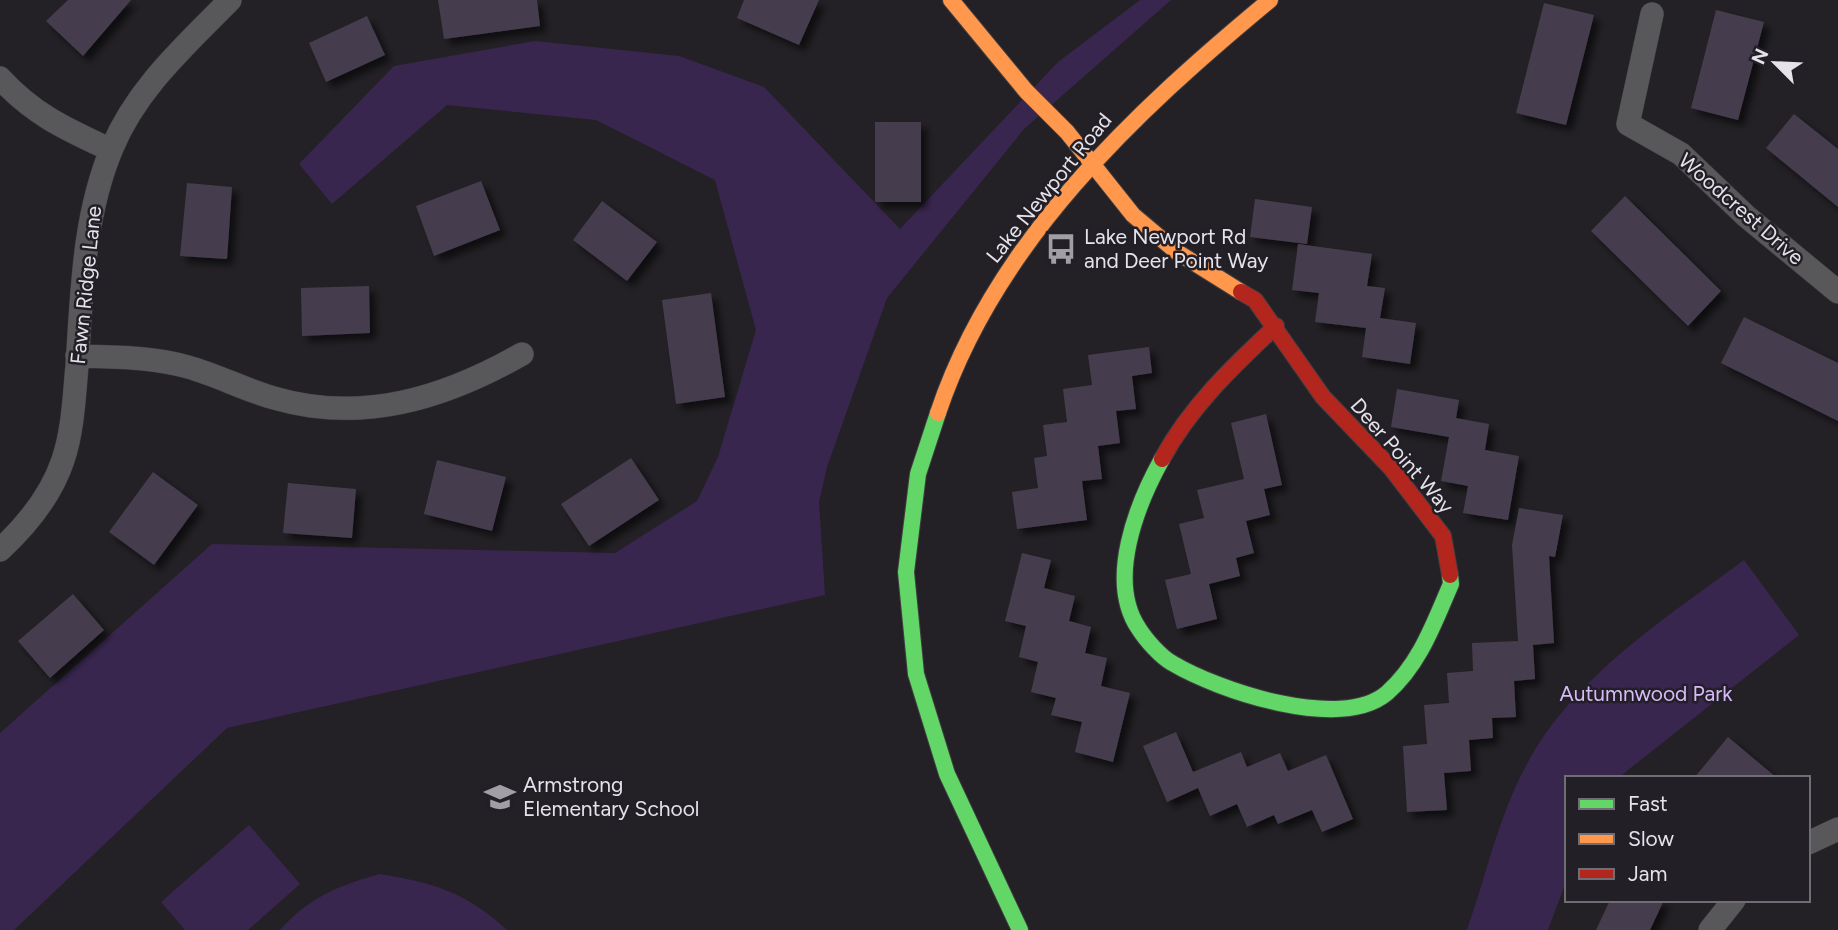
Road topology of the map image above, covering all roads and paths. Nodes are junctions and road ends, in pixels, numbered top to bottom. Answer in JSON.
{"nodes":[{"id":1,"x":230,"y":0,"type":"edge"},
{"id":2,"x":951,"y":0,"type":"edge"},
{"id":3,"x":1270,"y":0,"type":"edge"},
{"id":4,"x":1652,"y":14,"type":"dead end"},
{"id":5,"x":0,"y":78,"type":"edge"},
{"id":6,"x":111,"y":150,"type":"junction"},
{"id":7,"x":1093,"y":166,"type":"junction"},
{"id":8,"x":1838,"y":292,"type":"edge"},
{"id":9,"x":1276,"y":326,"type":"junction"},
{"id":10,"x":522,"y":354,"type":"dead end"},
{"id":11,"x":78,"y":356,"type":"junction"},
{"id":12,"x":0,"y":550,"type":"edge"},
{"id":13,"x":1838,"y":829,"type":"edge"},
{"id":14,"x":1810,"y":842,"type":"edge"},
{"id":15,"x":1732,"y":902,"type":"edge"},
{"id":16,"x":1020,"y":930,"type":"edge"},
{"id":17,"x":1710,"y":930,"type":"edge"}],
"edges":[{"from":1,"to":6,"type":"street","name":"Fawn Ridge Lane"},
{"from":2,"to":7,"type":"street","name":"Deer Point Way"},
{"from":3,"to":7,"type":"street","name":"Lake Newport Road"},
{"from":4,"to":8,"type":"street","name":"Woodcrest Drive"},
{"from":5,"to":6,"type":"street"},
{"from":6,"to":11,"type":"street","name":"Fawn Ridge Lane"},
{"from":7,"to":9,"type":"street","name":"Deer Point Way"},
{"from":7,"to":16,"type":"street","name":"Lake Newport Road"},
{"from":9,"to":9,"type":"street","name":"Deer Point Way"},
{"from":10,"to":11,"type":"street"},
{"from":11,"to":12,"type":"street","name":"Fawn Ridge Lane"},
{"from":13,"to":14,"type":"street"},
{"from":15,"to":17,"type":"street"}]}
